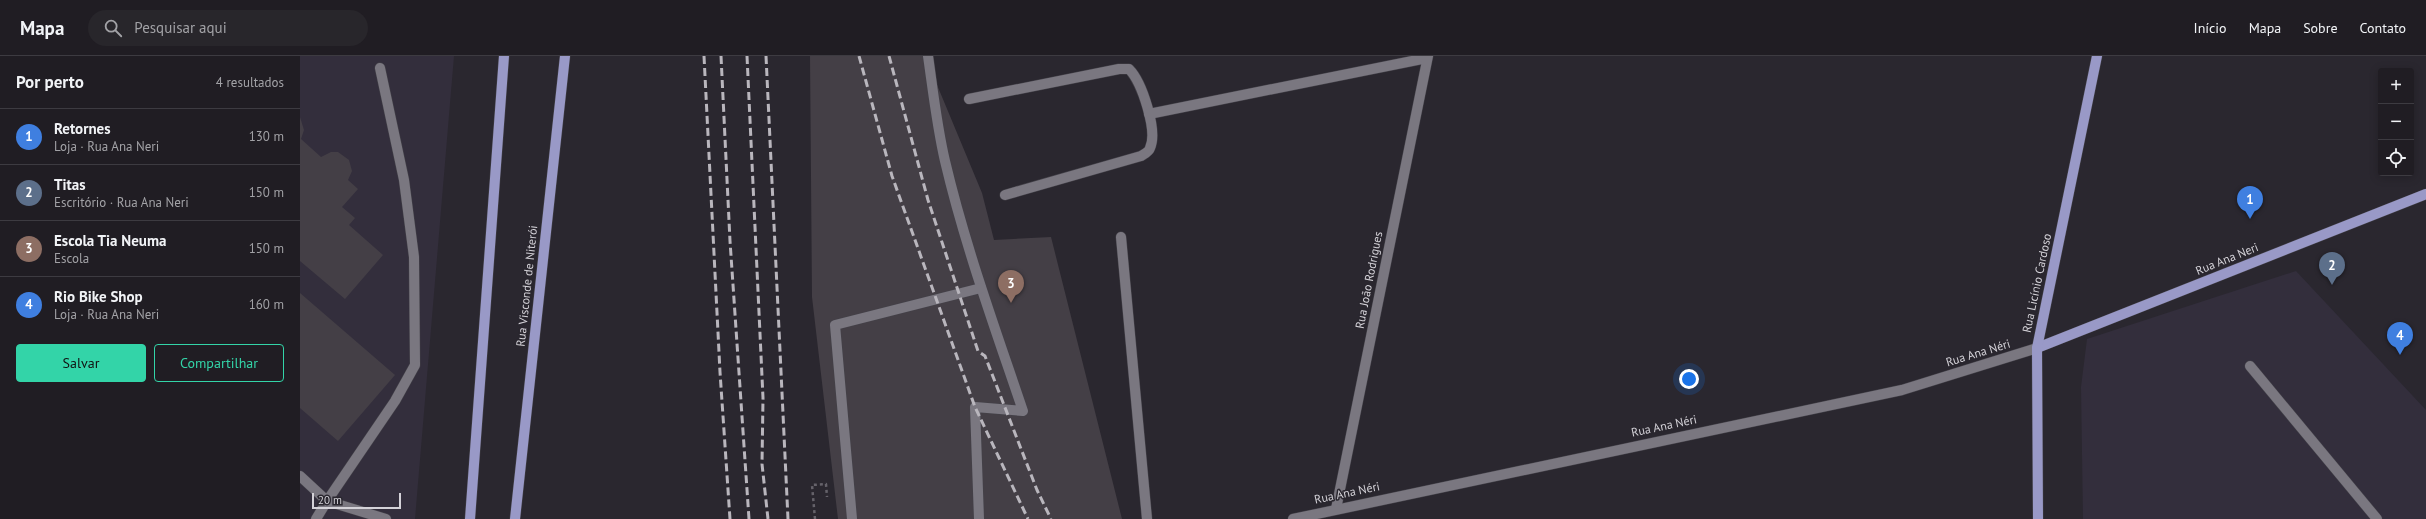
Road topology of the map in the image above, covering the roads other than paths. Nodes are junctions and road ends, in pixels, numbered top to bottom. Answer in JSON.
{"nodes":[{"id":1,"x":504,"y":56,"type":"edge"},
{"id":2,"x":565,"y":56,"type":"edge"},
{"id":3,"x":928,"y":56,"type":"edge"},
{"id":4,"x":2097,"y":56,"type":"edge"},
{"id":5,"x":1428,"y":57,"type":"edge"},
{"id":6,"x":380,"y":68,"type":"dead end"},
{"id":7,"x":969,"y":99,"type":"dead end"},
{"id":8,"x":1149,"y":114,"type":"junction"},
{"id":9,"x":1005,"y":194,"type":"dead end"},
{"id":10,"x":2426,"y":194,"type":"edge"},
{"id":11,"x":1121,"y":237,"type":"dead end"},
{"id":12,"x":981,"y":288,"type":"junction"},
{"id":13,"x":2037,"y":348,"type":"junction"},
{"id":14,"x":2250,"y":366,"type":"dead end"},
{"id":15,"x":300,"y":476,"type":"edge"},
{"id":16,"x":327,"y":501,"type":"junction"},
{"id":17,"x":1336,"y":509,"type":"junction"},
{"id":18,"x":316,"y":519,"type":"edge"},
{"id":19,"x":386,"y":519,"type":"edge"},
{"id":20,"x":470,"y":519,"type":"edge"},
{"id":21,"x":515,"y":519,"type":"edge"},
{"id":22,"x":852,"y":519,"type":"edge"},
{"id":23,"x":979,"y":519,"type":"edge"},
{"id":24,"x":1147,"y":519,"type":"edge"},
{"id":25,"x":1297,"y":519,"type":"edge"},
{"id":26,"x":2038,"y":519,"type":"edge"},
{"id":27,"x":2376,"y":519,"type":"edge"}],
"edges":[{"from":1,"to":20,"type":"main road"},
{"from":2,"to":21,"type":"main road","name":"Rua Visconde de Niterói"},
{"from":3,"to":12,"type":"street"},
{"from":4,"to":13,"type":"main road","name":"Rua Licínio Cardoso"},
{"from":5,"to":8,"type":"street"},
{"from":5,"to":17,"type":"street","name":"Rua João Rodrigues"},
{"from":6,"to":16,"type":"street"},
{"from":7,"to":8,"type":"street"},
{"from":8,"to":9,"type":"street"},
{"from":10,"to":13,"type":"main road","name":"Rua Ana Neri"},
{"from":11,"to":24,"type":"street"},
{"from":12,"to":22,"type":"street"},
{"from":12,"to":23,"type":"street"},
{"from":13,"to":17,"type":"street","name":"Rua Ana Néri"},
{"from":13,"to":26,"type":"main road","name":"Rua Licínio Cardoso"},
{"from":14,"to":27,"type":"street"},
{"from":15,"to":16,"type":"street"},
{"from":16,"to":18,"type":"street"},
{"from":16,"to":19,"type":"street"},
{"from":17,"to":25,"type":"street","name":"Rua Ana Néri"}]}
